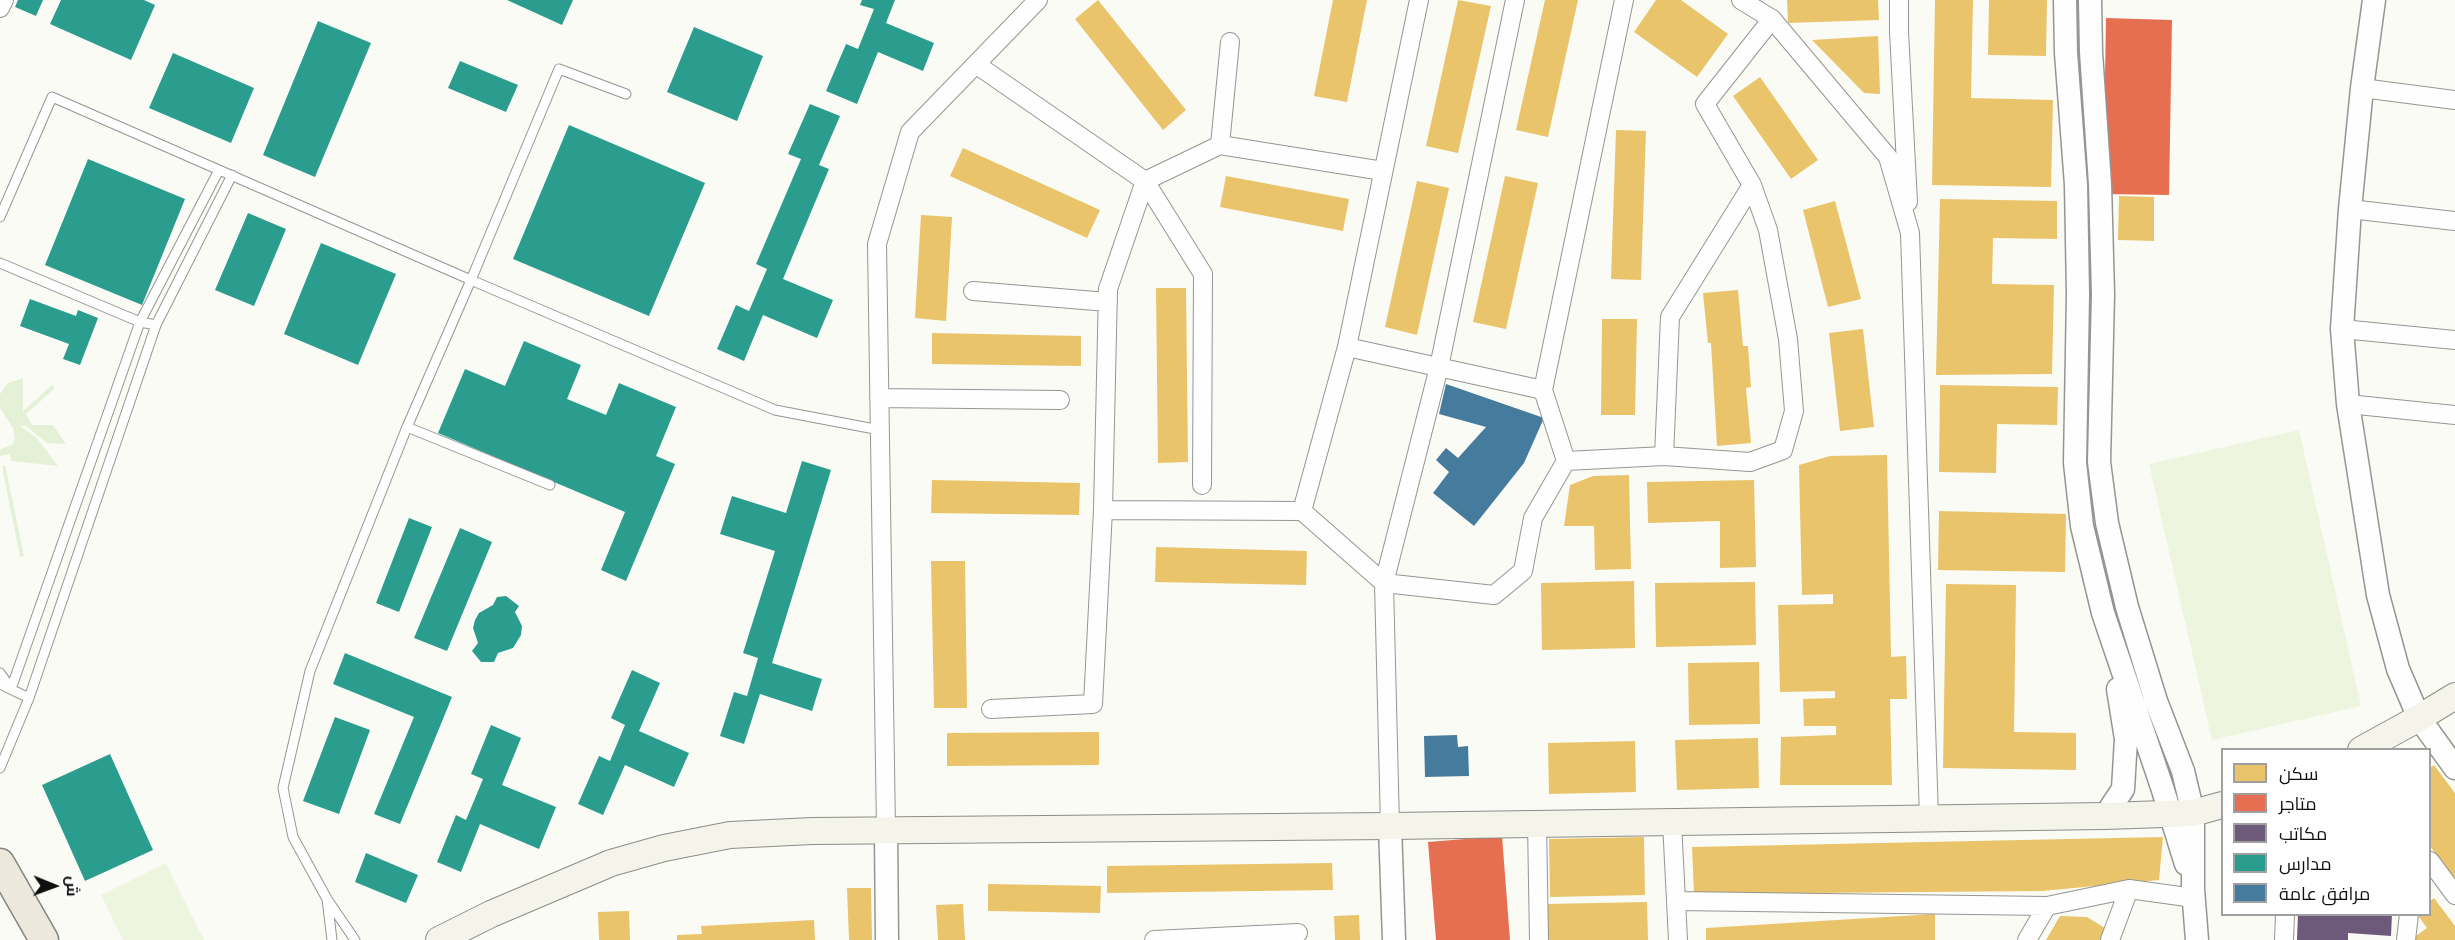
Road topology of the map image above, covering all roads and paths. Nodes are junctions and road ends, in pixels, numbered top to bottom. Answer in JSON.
{"nodes":[{"id":1,"x":4,"y":0,"type":"edge"},
{"id":2,"x":1038,"y":0,"type":"edge"},
{"id":3,"x":1419,"y":0,"type":"edge"},
{"id":4,"x":1515,"y":0,"type":"edge"},
{"id":5,"x":1624,"y":0,"type":"edge"},
{"id":6,"x":1741,"y":0,"type":"edge"},
{"id":7,"x":1899,"y":0,"type":"edge"},
{"id":8,"x":2065,"y":0,"type":"edge"},
{"id":9,"x":2090,"y":0,"type":"edge"},
{"id":10,"x":2374,"y":0,"type":"edge"},
{"id":11,"x":0,"y":8,"type":"edge"},
{"id":12,"x":1772,"y":19,"type":"junction"},
{"id":13,"x":1230,"y":42,"type":"dead end"},
{"id":14,"x":977,"y":65,"type":"junction"},
{"id":15,"x":2362,"y":87,"type":"junction"},
{"id":16,"x":626,"y":94,"type":"dead end"},
{"id":17,"x":2455,"y":100,"type":"edge"},
{"id":18,"x":1220,"y":145,"type":"junction"},
{"id":19,"x":219,"y":170,"type":"junction"},
{"id":20,"x":1383,"y":171,"type":"junction"},
{"id":21,"x":232,"y":175,"type":"junction"},
{"id":22,"x":1145,"y":181,"type":"junction"},
{"id":23,"x":1752,"y":185,"type":"junction"},
{"id":24,"x":2350,"y":209,"type":"junction"},
{"id":25,"x":0,"y":217,"type":"edge"},
{"id":26,"x":2455,"y":221,"type":"edge"},
{"id":27,"x":1910,"y":233,"type":"junction"},
{"id":28,"x":0,"y":263,"type":"edge"},
{"id":29,"x":471,"y":280,"type":"junction"},
{"id":30,"x":973,"y":291,"type":"dead end"},
{"id":31,"x":1108,"y":302,"type":"junction"},
{"id":32,"x":140,"y":322,"type":"junction"},
{"id":33,"x":156,"y":324,"type":"junction"},
{"id":34,"x":2342,"y":329,"type":"junction"},
{"id":35,"x":2455,"y":340,"type":"edge"},
{"id":36,"x":1347,"y":347,"type":"junction"},
{"id":37,"x":1439,"y":367,"type":"junction"},
{"id":38,"x":1543,"y":390,"type":"junction"},
{"id":39,"x":879,"y":398,"type":"junction"},
{"id":40,"x":1060,"y":400,"type":"dead end"},
{"id":41,"x":2348,"y":404,"type":"junction"},
{"id":42,"x":2455,"y":415,"type":"edge"},
{"id":43,"x":407,"y":427,"type":"junction"},
{"id":44,"x":880,"y":430,"type":"junction"},
{"id":45,"x":1664,"y":456,"type":"junction"},
{"id":46,"x":1566,"y":461,"type":"junction"},
{"id":47,"x":550,"y":484,"type":"dead end"},
{"id":48,"x":1202,"y":485,"type":"dead end"},
{"id":49,"x":1103,"y":510,"type":"junction"},
{"id":50,"x":1302,"y":512,"type":"junction"},
{"id":51,"x":2108,"y":523,"type":"junction"},
{"id":52,"x":2082,"y":526,"type":"junction"},
{"id":53,"x":1384,"y":583,"type":"junction"},
{"id":54,"x":2108,"y":628,"type":"junction"},
{"id":55,"x":0,"y":673,"type":"edge"},
{"id":56,"x":0,"y":684,"type":"edge"},
{"id":57,"x":11,"y":689,"type":"junction"},
{"id":58,"x":2455,"y":696,"type":"edge"},
{"id":59,"x":29,"y":698,"type":"junction"},
{"id":60,"x":991,"y":709,"type":"dead end"},
{"id":61,"x":2419,"y":718,"type":"junction"},
{"id":62,"x":2365,"y":748,"type":"edge"},
{"id":63,"x":0,"y":768,"type":"edge"},
{"id":64,"x":2455,"y":768,"type":"edge"},
{"id":65,"x":2221,"y":805,"type":"edge"},
{"id":66,"x":2182,"y":813,"type":"junction"},
{"id":67,"x":2105,"y":816,"type":"junction"},
{"id":68,"x":1929,"y":818,"type":"junction"},
{"id":69,"x":1672,"y":822,"type":"junction"},
{"id":70,"x":1537,"y":823,"type":"junction"},
{"id":71,"x":1390,"y":826,"type":"junction"},
{"id":72,"x":886,"y":831,"type":"junction"},
{"id":73,"x":2431,"y":862,"type":"edge"},
{"id":74,"x":0,"y":863,"type":"edge"},
{"id":75,"x":2129,"y":889,"type":"junction"},
{"id":76,"x":2194,"y":893,"type":"junction"},
{"id":77,"x":2455,"y":896,"type":"edge"},
{"id":78,"x":327,"y":899,"type":"junction"},
{"id":79,"x":1677,"y":901,"type":"junction"},
{"id":80,"x":2047,"y":906,"type":"junction"},
{"id":81,"x":2285,"y":916,"type":"edge"},
{"id":82,"x":2409,"y":916,"type":"edge"},
{"id":83,"x":1298,"y":933,"type":"dead end"},
{"id":84,"x":446,"y":939,"type":"edge"},
{"id":85,"x":44,"y":940,"type":"edge"},
{"id":86,"x":332,"y":940,"type":"edge"},
{"id":87,"x":356,"y":940,"type":"edge"},
{"id":88,"x":887,"y":940,"type":"edge"},
{"id":89,"x":1154,"y":940,"type":"edge"},
{"id":90,"x":1394,"y":940,"type":"edge"},
{"id":91,"x":1539,"y":940,"type":"edge"},
{"id":92,"x":1678,"y":940,"type":"edge"},
{"id":93,"x":2027,"y":940,"type":"edge"},
{"id":94,"x":2110,"y":940,"type":"edge"},
{"id":95,"x":2197,"y":940,"type":"edge"},
{"id":96,"x":2284,"y":940,"type":"edge"},
{"id":97,"x":2406,"y":940,"type":"edge"}],
"edges":[{"from":1,"to":11,"type":"street"},
{"from":2,"to":14,"type":"street"},
{"from":3,"to":20,"type":"street"},
{"from":4,"to":37,"type":"street"},
{"from":5,"to":38,"type":"street"},
{"from":6,"to":12,"type":"street"},
{"from":7,"to":27,"type":"street"},
{"from":8,"to":52,"type":"street"},
{"from":9,"to":51,"type":"street"},
{"from":10,"to":15,"type":"street"},
{"from":12,"to":23,"type":"street"},
{"from":12,"to":27,"type":"street"},
{"from":13,"to":18,"type":"street"},
{"from":14,"to":22,"type":"street"},
{"from":14,"to":39,"type":"street"},
{"from":15,"to":17,"type":"street"},
{"from":15,"to":24,"type":"street"},
{"from":16,"to":29,"type":"lane"},
{"from":18,"to":20,"type":"street"},
{"from":18,"to":22,"type":"street"},
{"from":19,"to":21,"type":"lane"},
{"from":19,"to":25,"type":"lane"},
{"from":19,"to":32,"type":"lane"},
{"from":20,"to":36,"type":"street"},
{"from":21,"to":29,"type":"lane"},
{"from":21,"to":33,"type":"lane"},
{"from":22,"to":31,"type":"street"},
{"from":22,"to":48,"type":"street"},
{"from":23,"to":45,"type":"street"},
{"from":23,"to":45,"type":"street"},
{"from":24,"to":26,"type":"street"},
{"from":24,"to":34,"type":"street"},
{"from":27,"to":68,"type":"street"},
{"from":28,"to":32,"type":"lane"},
{"from":29,"to":43,"type":"lane"},
{"from":29,"to":44,"type":"lane"},
{"from":30,"to":31,"type":"street"},
{"from":31,"to":49,"type":"street"},
{"from":32,"to":33,"type":"lane"},
{"from":32,"to":57,"type":"lane"},
{"from":33,"to":59,"type":"lane"},
{"from":34,"to":35,"type":"street"},
{"from":34,"to":41,"type":"street"},
{"from":36,"to":37,"type":"street"},
{"from":36,"to":50,"type":"street"},
{"from":37,"to":38,"type":"street"},
{"from":37,"to":53,"type":"street"},
{"from":38,"to":46,"type":"street"},
{"from":39,"to":40,"type":"street"},
{"from":39,"to":44,"type":"street"},
{"from":41,"to":42,"type":"street"},
{"from":41,"to":61,"type":"street"},
{"from":43,"to":47,"type":"lane"},
{"from":43,"to":78,"type":"lane"},
{"from":44,"to":72,"type":"street"},
{"from":45,"to":46,"type":"street"},
{"from":46,"to":53,"type":"street"},
{"from":49,"to":50,"type":"street"},
{"from":49,"to":60,"type":"street"},
{"from":50,"to":53,"type":"street"},
{"from":51,"to":52,"type":"street"},
{"from":51,"to":66,"type":"street"},
{"from":52,"to":54,"type":"street"},
{"from":53,"to":71,"type":"street"},
{"from":54,"to":66,"type":"street"},
{"from":54,"to":67,"type":"street"},
{"from":55,"to":57,"type":"lane"},
{"from":56,"to":57,"type":"lane"},
{"from":57,"to":59,"type":"lane"},
{"from":58,"to":61,"type":"main road"},
{"from":59,"to":63,"type":"lane"},
{"from":61,"to":62,"type":"main road"},
{"from":61,"to":64,"type":"street"},
{"from":65,"to":66,"type":"main road"},
{"from":66,"to":67,"type":"main road"},
{"from":66,"to":76,"type":"street"},
{"from":67,"to":68,"type":"main road"},
{"from":68,"to":69,"type":"main road"},
{"from":69,"to":70,"type":"main road"},
{"from":69,"to":79,"type":"street"},
{"from":70,"to":71,"type":"main road"},
{"from":70,"to":91,"type":"street"},
{"from":71,"to":72,"type":"main road"},
{"from":71,"to":90,"type":"street"},
{"from":72,"to":84,"type":"main road"},
{"from":72,"to":88,"type":"street"},
{"from":73,"to":77,"type":"street"},
{"from":74,"to":85,"type":"main road"},
{"from":75,"to":76,"type":"street"},
{"from":75,"to":80,"type":"street"},
{"from":75,"to":94,"type":"street"},
{"from":76,"to":95,"type":"street"},
{"from":78,"to":86,"type":"lane"},
{"from":78,"to":87,"type":"lane"},
{"from":79,"to":80,"type":"street"},
{"from":79,"to":92,"type":"street"},
{"from":80,"to":93,"type":"street"},
{"from":81,"to":96,"type":"street"},
{"from":82,"to":97,"type":"street"},
{"from":83,"to":89,"type":"street"}]}
